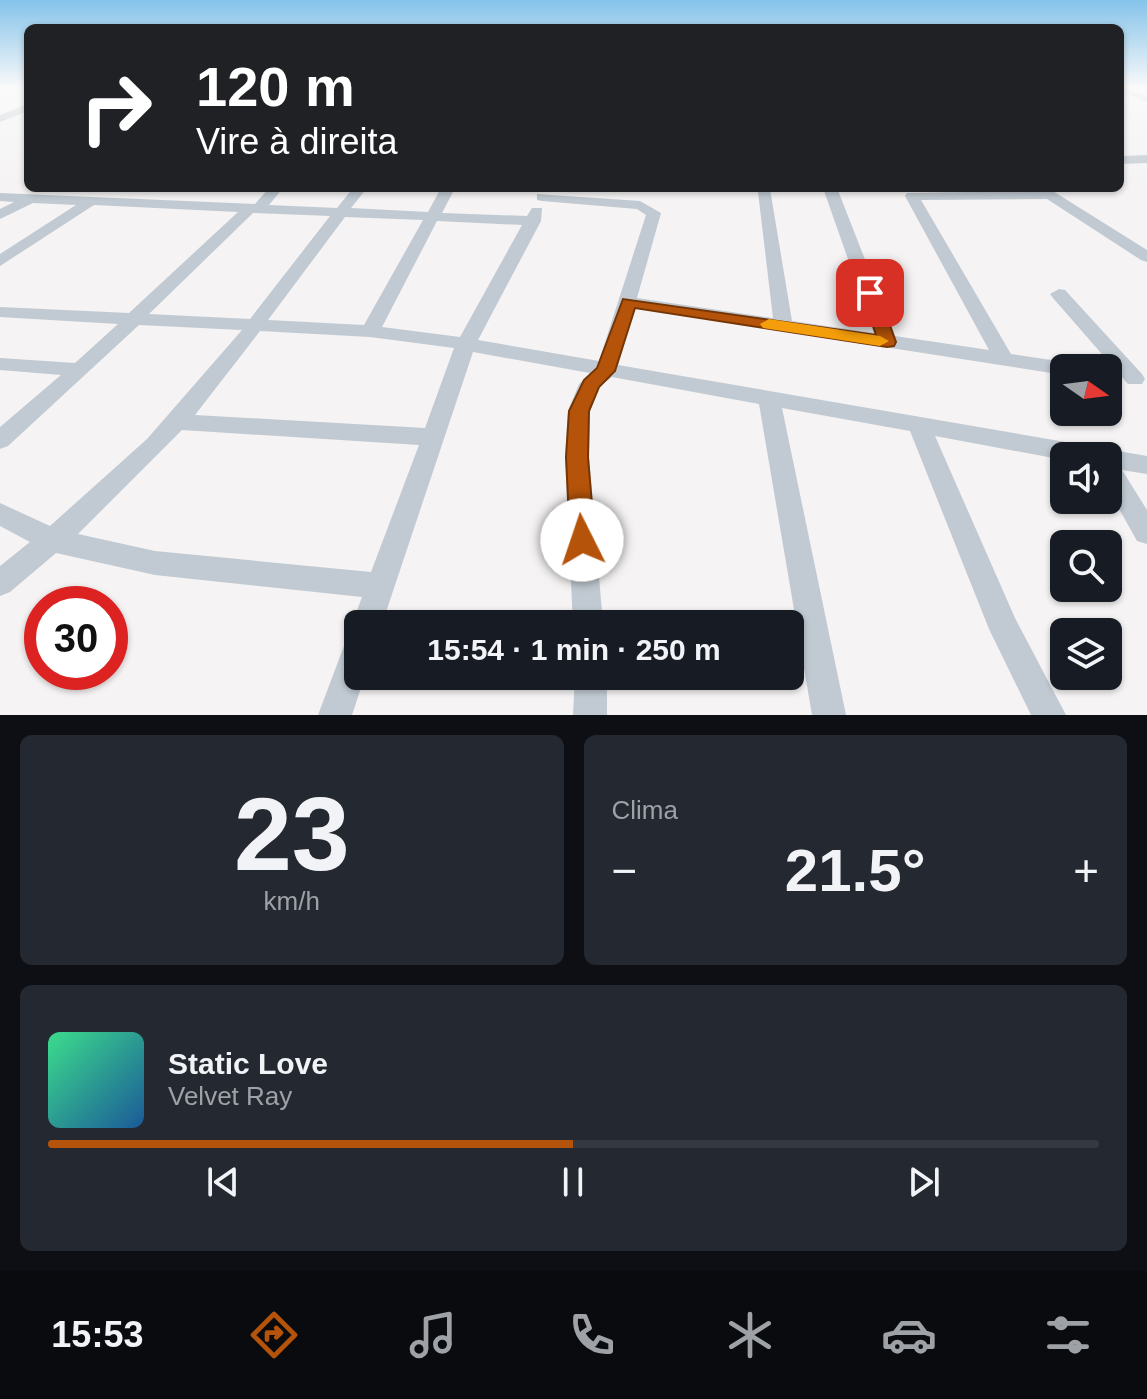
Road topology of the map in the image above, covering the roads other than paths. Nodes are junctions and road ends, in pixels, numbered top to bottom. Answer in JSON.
{"nodes":[{"id":1,"x":1147,"y":159,"type":"edge"},
{"id":2,"x":1124,"y":160,"type":"edge"},
{"id":3,"x":272,"y":192,"type":"edge"},
{"id":4,"x":357,"y":192,"type":"edge"},
{"id":5,"x":446,"y":192,"type":"edge"},
{"id":6,"x":543,"y":192,"type":"edge"},
{"id":7,"x":765,"y":192,"type":"dead end"},
{"id":8,"x":832,"y":192,"type":"edge"},
{"id":9,"x":1018,"y":192,"type":"edge"},
{"id":10,"x":1046,"y":192,"type":"edge"},
{"id":11,"x":0,"y":197,"type":"edge"},
{"id":12,"x":31,"y":198,"type":"junction"},
{"id":13,"x":91,"y":201,"type":"junction"},
{"id":14,"x":253,"y":209,"type":"junction"},
{"id":15,"x":340,"y":212,"type":"junction"},
{"id":16,"x":0,"y":215,"type":"edge"},
{"id":17,"x":433,"y":217,"type":"junction"},
{"id":18,"x":534,"y":221,"type":"junction"},
{"id":19,"x":1147,"y":257,"type":"edge"},
{"id":20,"x":0,"y":261,"type":"edge"},
{"id":21,"x":1059,"y":294,"type":"dead end"},
{"id":22,"x":629,"y":302,"type":"junction"},
{"id":23,"x":0,"y":312,"type":"edge"},
{"id":24,"x":134,"y":318,"type":"junction"},
{"id":25,"x":256,"y":325,"type":"junction"},
{"id":26,"x":783,"y":326,"type":"junction"},
{"id":27,"x":370,"y":331,"type":"junction"},
{"id":28,"x":887,"y":342,"type":"junction"},
{"id":29,"x":465,"y":346,"type":"junction"},
{"id":30,"x":1004,"y":359,"type":"junction"},
{"id":31,"x":0,"y":364,"type":"edge"},
{"id":32,"x":1050,"y":366,"type":"edge"},
{"id":33,"x":80,"y":370,"type":"junction"},
{"id":34,"x":606,"y":371,"type":"junction"},
{"id":35,"x":1141,"y":380,"type":"edge"},
{"id":36,"x":769,"y":400,"type":"junction"},
{"id":37,"x":176,"y":422,"type":"junction"},
{"id":38,"x":920,"y":427,"type":"junction"},
{"id":39,"x":433,"y":437,"type":"junction"},
{"id":40,"x":0,"y":440,"type":"edge"},
{"id":41,"x":1050,"y":449,"type":"edge"},
{"id":42,"x":1122,"y":461,"type":"edge"},
{"id":43,"x":1147,"y":465,"type":"edge"},
{"id":44,"x":1122,"y":491,"type":"edge"},
{"id":45,"x":0,"y":514,"type":"edge"},
{"id":46,"x":1147,"y":533,"type":"edge"},
{"id":47,"x":53,"y":541,"type":"junction"},
{"id":48,"x":0,"y":583,"type":"edge"},
{"id":49,"x":380,"y":586,"type":"junction"},
{"id":50,"x":372,"y":610,"type":"edge"},
{"id":51,"x":587,"y":610,"type":"edge"},
{"id":52,"x":344,"y":689,"type":"edge"},
{"id":53,"x":591,"y":690,"type":"edge"},
{"id":54,"x":335,"y":715,"type":"edge"},
{"id":55,"x":590,"y":715,"type":"edge"},
{"id":56,"x":829,"y":715,"type":"edge"},
{"id":57,"x":1049,"y":715,"type":"edge"}],
"edges":[{"from":1,"to":2,"type":"street"},
{"from":3,"to":14,"type":"street"},
{"from":4,"to":15,"type":"street"},
{"from":5,"to":17,"type":"street"},
{"from":6,"to":18,"type":"street"},
{"from":6,"to":22,"type":"street"},
{"from":7,"to":26,"type":"street"},
{"from":8,"to":28,"type":"street"},
{"from":9,"to":30,"type":"street"},
{"from":10,"to":19,"type":"street"},
{"from":11,"to":12,"type":"street"},
{"from":12,"to":13,"type":"street"},
{"from":12,"to":16,"type":"street"},
{"from":13,"to":14,"type":"street"},
{"from":13,"to":20,"type":"street"},
{"from":14,"to":15,"type":"street"},
{"from":14,"to":24,"type":"street"},
{"from":15,"to":17,"type":"street"},
{"from":15,"to":25,"type":"street"},
{"from":17,"to":18,"type":"street"},
{"from":17,"to":27,"type":"street"},
{"from":18,"to":29,"type":"street"},
{"from":21,"to":35,"type":"street"},
{"from":22,"to":26,"type":"street"},
{"from":22,"to":34,"type":"street"},
{"from":23,"to":24,"type":"street"},
{"from":24,"to":25,"type":"street"},
{"from":24,"to":33,"type":"street"},
{"from":25,"to":27,"type":"street"},
{"from":25,"to":37,"type":"street"},
{"from":26,"to":28,"type":"street"},
{"from":27,"to":29,"type":"street"},
{"from":28,"to":30,"type":"street"},
{"from":29,"to":34,"type":"street"},
{"from":29,"to":39,"type":"street"},
{"from":30,"to":32,"type":"street"},
{"from":31,"to":33,"type":"street"},
{"from":33,"to":40,"type":"street"},
{"from":34,"to":36,"type":"street"},
{"from":34,"to":51,"type":"street"},
{"from":36,"to":38,"type":"street"},
{"from":36,"to":56,"type":"street"},
{"from":37,"to":39,"type":"street"},
{"from":37,"to":47,"type":"street"},
{"from":38,"to":41,"type":"street"},
{"from":38,"to":57,"type":"street"},
{"from":39,"to":49,"type":"street"},
{"from":42,"to":43,"type":"street"},
{"from":44,"to":46,"type":"street"},
{"from":45,"to":47,"type":"street"},
{"from":47,"to":48,"type":"street"},
{"from":47,"to":49,"type":"street"},
{"from":49,"to":50,"type":"street"},
{"from":52,"to":54,"type":"street"},
{"from":53,"to":55,"type":"street"}]}
